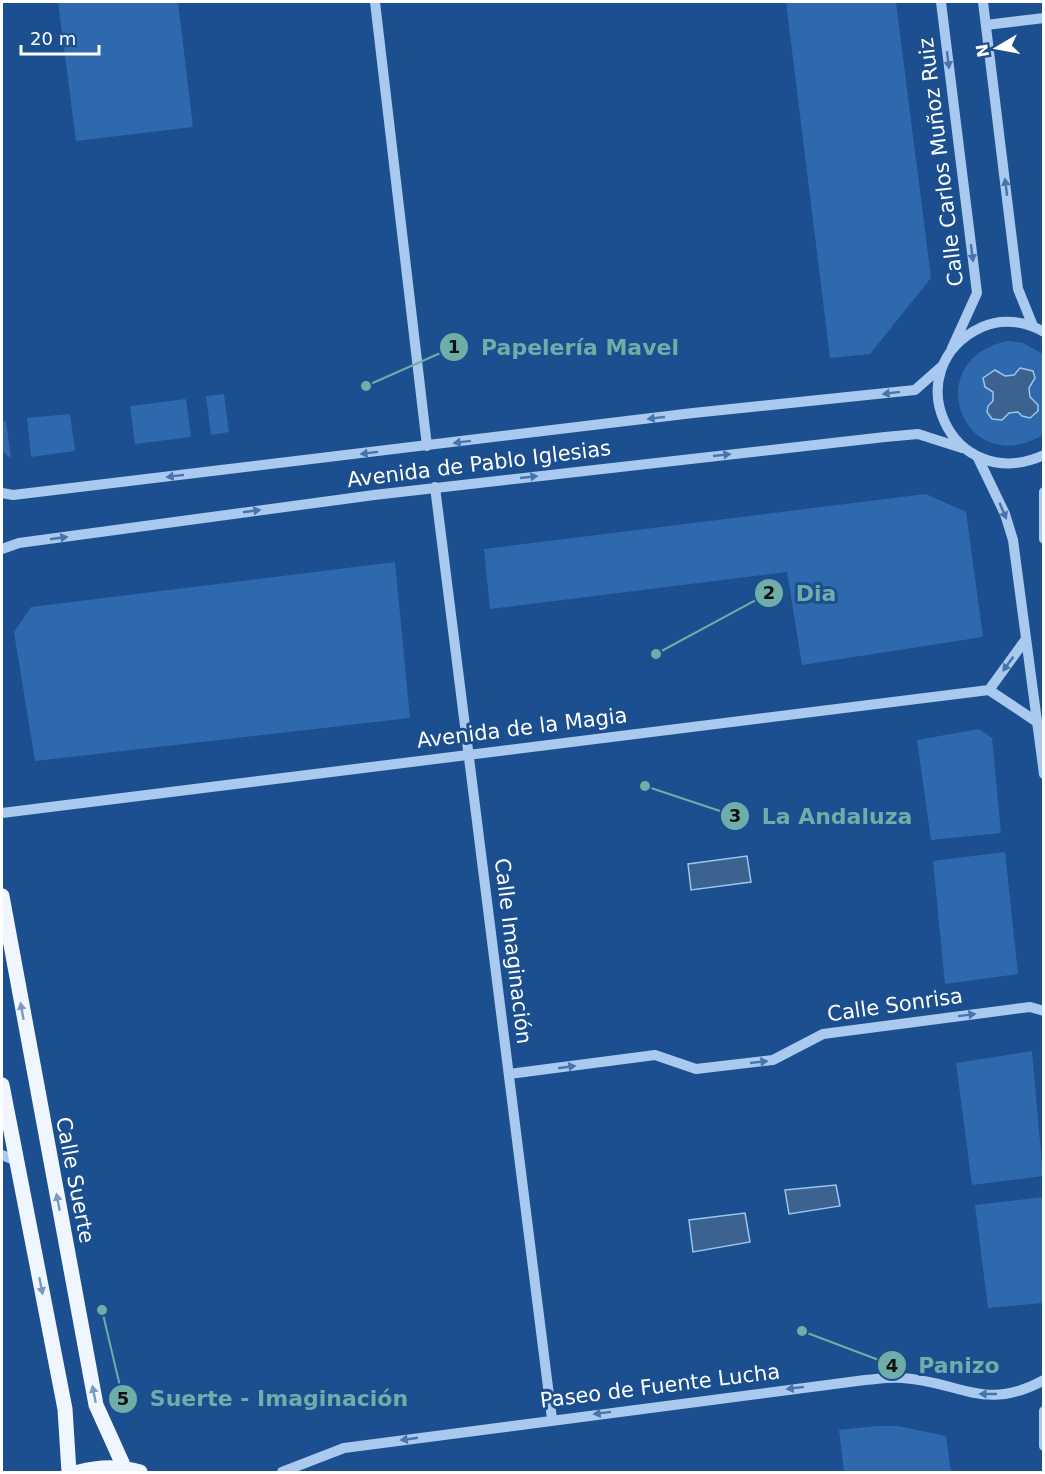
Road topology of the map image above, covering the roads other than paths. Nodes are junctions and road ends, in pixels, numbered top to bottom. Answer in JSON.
{"nodes":[{"id":1,"x":375,"y":2,"type":"edge"},
{"id":2,"x":941,"y":2,"type":"edge"},
{"id":3,"x":983,"y":2,"type":"edge"},
{"id":4,"x":1044,"y":18,"type":"edge"},
{"id":5,"x":986,"y":25,"type":"junction"},
{"id":6,"x":1033,"y":326,"type":"junction"},
{"id":7,"x":1044,"y":332,"type":"edge"},
{"id":8,"x":952,"y":348,"type":"junction"},
{"id":9,"x":941,"y":367,"type":"junction"},
{"id":10,"x":427,"y":446,"type":"junction"},
{"id":11,"x":962,"y":448,"type":"junction"},
{"id":12,"x":1044,"y":455,"type":"edge"},
{"id":13,"x":978,"y":458,"type":"junction"},
{"id":14,"x":435,"y":488,"type":"junction"},
{"id":15,"x":1044,"y":492,"type":"edge"},
{"id":16,"x":2,"y":493,"type":"edge"},
{"id":17,"x":1044,"y":539,"type":"edge"},
{"id":18,"x":2,"y":549,"type":"edge"},
{"id":19,"x":1026,"y":639,"type":"junction"},
{"id":20,"x":989,"y":690,"type":"junction"},
{"id":21,"x":1037,"y":722,"type":"junction"},
{"id":22,"x":469,"y":753,"type":"junction"},
{"id":23,"x":1044,"y":774,"type":"edge"},
{"id":24,"x":2,"y":813,"type":"edge"},
{"id":25,"x":2,"y":896,"type":"edge"},
{"id":26,"x":1044,"y":1011,"type":"edge"},
{"id":27,"x":509,"y":1074,"type":"junction"},
{"id":28,"x":2,"y":1085,"type":"edge"},
{"id":29,"x":2,"y":1155,"type":"edge"},
{"id":30,"x":16,"y":1161,"type":"junction"},
{"id":31,"x":1044,"y":1380,"type":"edge"},
{"id":32,"x":1044,"y":1411,"type":"edge"},
{"id":33,"x":552,"y":1419,"type":"junction"},
{"id":34,"x":1044,"y":1446,"type":"edge"},
{"id":35,"x":124,"y":1467,"type":"junction"},
{"id":36,"x":69,"y":1473,"type":"edge"},
{"id":37,"x":79,"y":1473,"type":"edge"},
{"id":38,"x":140,"y":1473,"type":"edge"},
{"id":39,"x":282,"y":1473,"type":"edge"}],
"edges":[{"from":1,"to":10,"type":"street"},
{"from":2,"to":8,"type":"street","name":"Calle Carlos Muñoz Ruiz","one_way":true},
{"from":3,"to":5,"type":"street"},
{"from":4,"to":5,"type":"street"},
{"from":6,"to":5,"type":"street","one_way":true},
{"from":6,"to":7,"type":"street"},
{"from":6,"to":8,"type":"street"},
{"from":8,"to":9,"type":"street","name":"Calle Carlos Muñoz Ruiz"},
{"from":9,"to":10,"type":"street","name":"Avenida de Pablo Iglesias","one_way":true},
{"from":9,"to":11,"type":"street"},
{"from":10,"to":16,"type":"street","name":"Avenida de Pablo Iglesias","one_way":true},
{"from":11,"to":13,"type":"street"},
{"from":14,"to":11,"type":"street","name":"Avenida de Pablo Iglesias","one_way":true},
{"from":12,"to":13,"type":"street"},
{"from":13,"to":19,"type":"street","one_way":true},
{"from":18,"to":14,"type":"street","name":"Avenida de Pablo Iglesias","one_way":true},
{"from":14,"to":22,"type":"street","name":"Calle Imaginación"},
{"from":15,"to":17,"type":"street"},
{"from":19,"to":20,"type":"street","one_way":true},
{"from":19,"to":21,"type":"street"},
{"from":20,"to":21,"type":"street"},
{"from":20,"to":22,"type":"street","name":"Avenida de la Magia"},
{"from":21,"to":23,"type":"street"},
{"from":22,"to":24,"type":"street","name":"Avenida de la Magia"},
{"from":22,"to":27,"type":"street","name":"Calle Imaginación"},
{"from":35,"to":25,"type":"main road","name":"Calle Suerte","one_way":true},
{"from":27,"to":26,"type":"street","name":"Calle Sonrisa","one_way":true},
{"from":27,"to":33,"type":"street","name":"Calle Imaginación"},
{"from":28,"to":30,"type":"main road"},
{"from":29,"to":30,"type":"street"},
{"from":30,"to":36,"type":"main road","one_way":true},
{"from":31,"to":33,"type":"street","name":"Paseo de Fuente Lucha","one_way":true},
{"from":32,"to":34,"type":"street"},
{"from":33,"to":39,"type":"street","name":"Paseo de Fuente Lucha","one_way":true},
{"from":35,"to":37,"type":"main road"},
{"from":35,"to":38,"type":"main road"}]}
